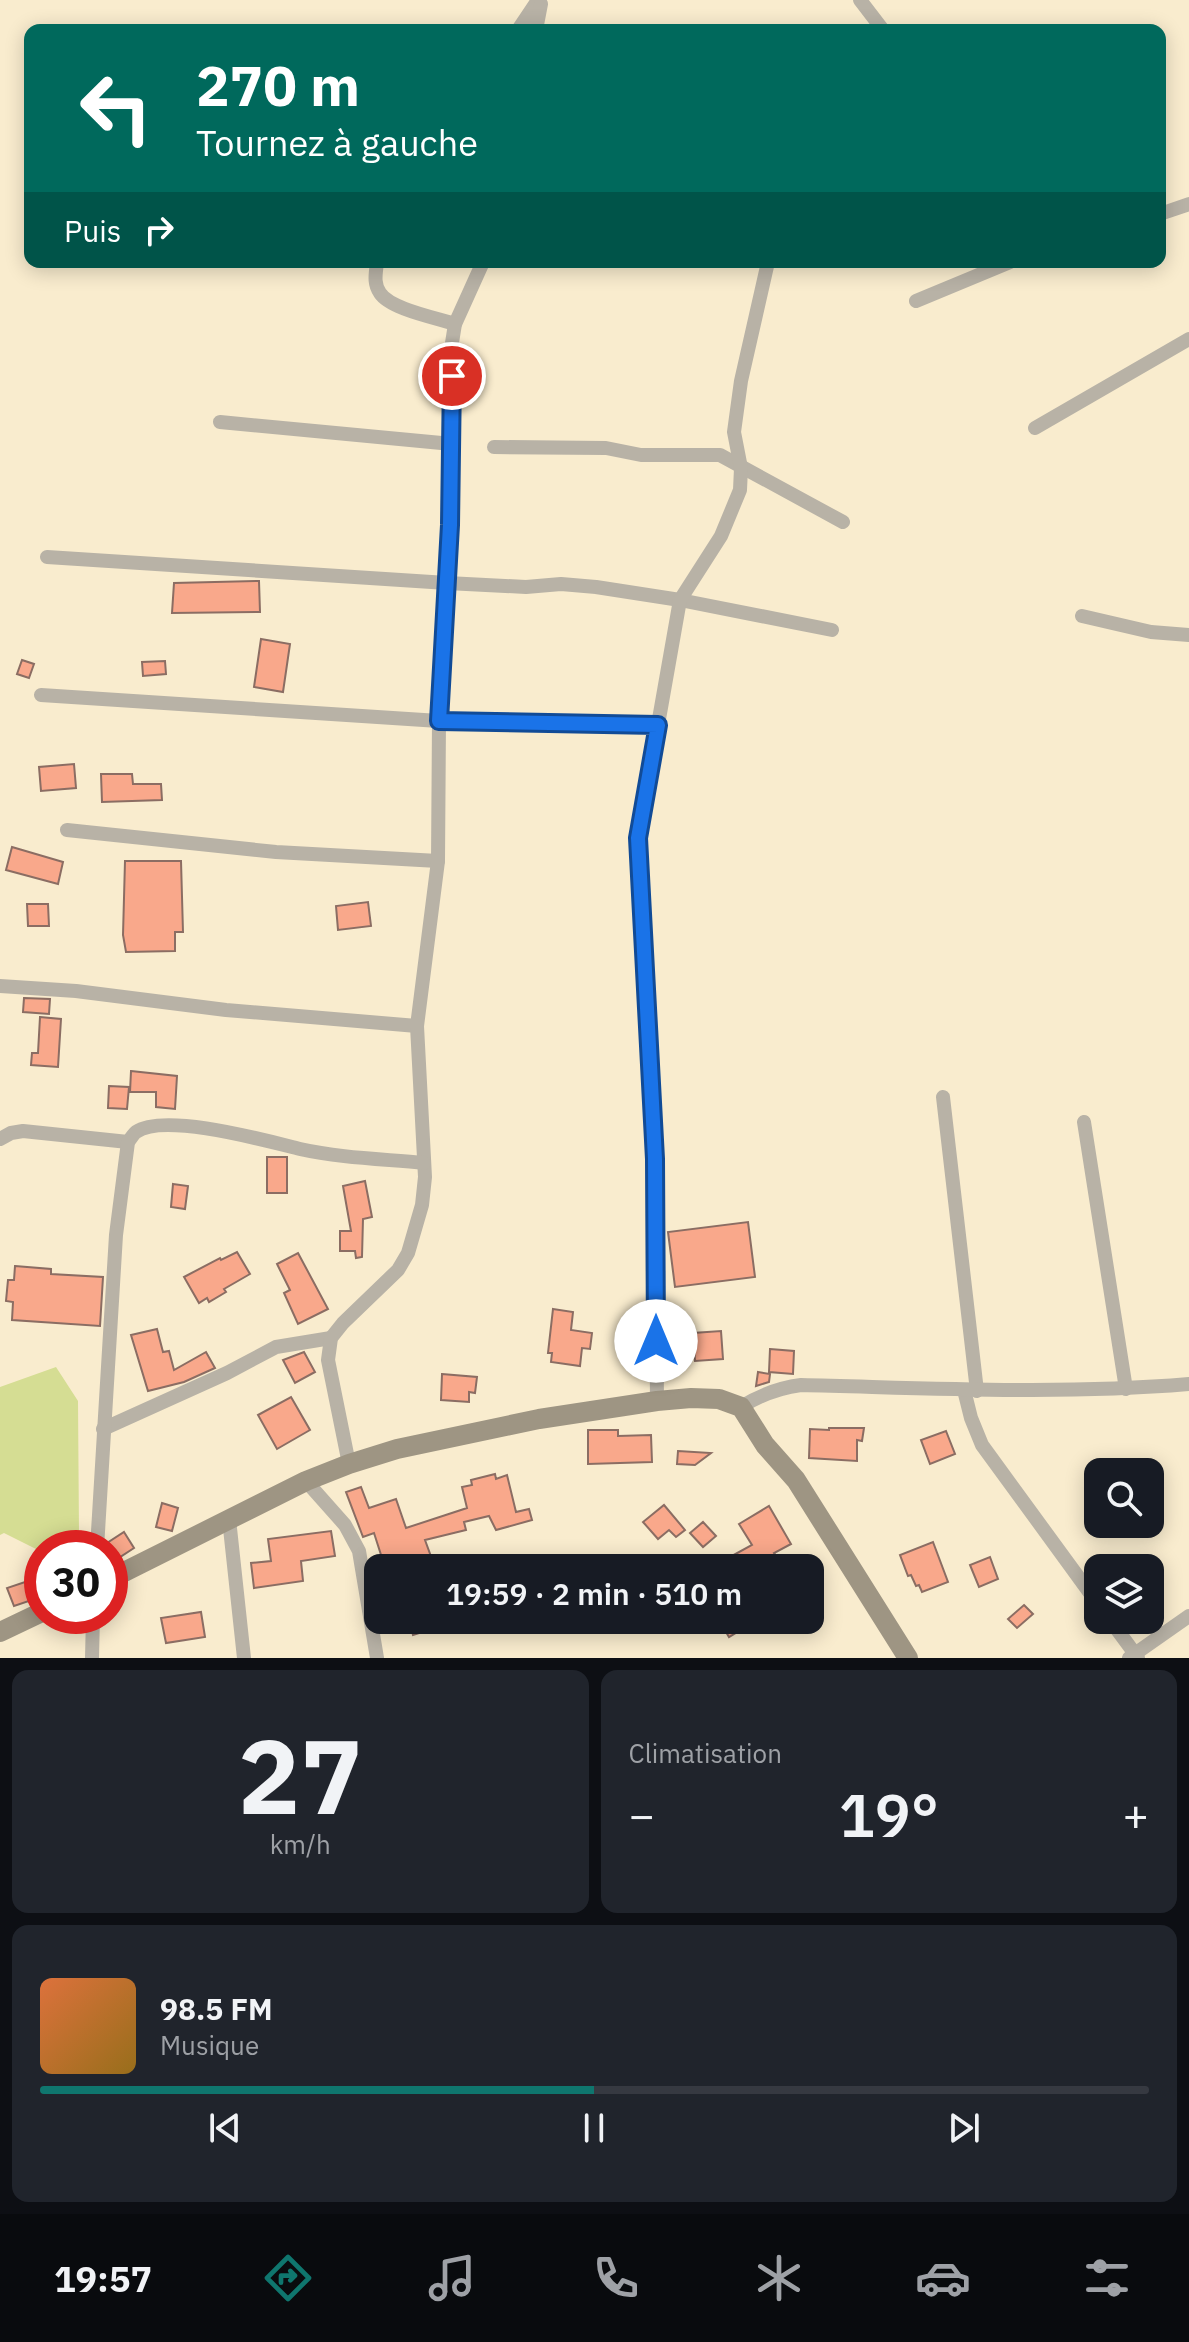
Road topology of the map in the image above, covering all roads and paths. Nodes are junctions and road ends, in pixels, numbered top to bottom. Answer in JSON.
{"nodes":[{"id":1,"x":540,"y":0,"type":"edge"},
{"id":2,"x":860,"y":0,"type":"edge"},
{"id":3,"x":522,"y":24,"type":"edge"},
{"id":4,"x":537,"y":24,"type":"edge"},
{"id":5,"x":878,"y":24,"type":"edge"},
{"id":6,"x":1189,"y":204,"type":"edge"},
{"id":7,"x":1166,"y":212,"type":"edge"},
{"id":8,"x":376,"y":268,"type":"edge"},
{"id":9,"x":480,"y":268,"type":"edge"},
{"id":10,"x":767,"y":268,"type":"edge"},
{"id":11,"x":996,"y":268,"type":"edge"},
{"id":12,"x":916,"y":301,"type":"dead end"},
{"id":13,"x":455,"y":324,"type":"junction"},
{"id":14,"x":1189,"y":339,"type":"edge"},
{"id":15,"x":220,"y":422,"type":"dead end"},
{"id":16,"x":1035,"y":428,"type":"dead end"},
{"id":17,"x":452,"y":444,"type":"junction"},
{"id":18,"x":494,"y":447,"type":"dead end"},
{"id":19,"x":741,"y":468,"type":"junction"},
{"id":20,"x":843,"y":522,"type":"dead end"},
{"id":21,"x":47,"y":557,"type":"dead end"},
{"id":22,"x":447,"y":583,"type":"junction"},
{"id":23,"x":680,"y":600,"type":"junction"},
{"id":24,"x":1082,"y":616,"type":"dead end"},
{"id":25,"x":832,"y":630,"type":"dead end"},
{"id":26,"x":1189,"y":635,"type":"edge"},
{"id":27,"x":41,"y":695,"type":"dead end"},
{"id":28,"x":439,"y":721,"type":"junction"},
{"id":29,"x":658,"y":725,"type":"junction"},
{"id":30,"x":67,"y":830,"type":"dead end"},
{"id":31,"x":438,"y":861,"type":"junction"},
{"id":32,"x":0,"y":986,"type":"edge"},
{"id":33,"x":417,"y":1026,"type":"junction"},
{"id":34,"x":943,"y":1097,"type":"dead end"},
{"id":35,"x":1084,"y":1122,"type":"dead end"},
{"id":36,"x":0,"y":1139,"type":"edge"},
{"id":37,"x":128,"y":1142,"type":"junction"},
{"id":38,"x":424,"y":1163,"type":"junction"},
{"id":39,"x":331,"y":1338,"type":"junction"},
{"id":40,"x":1189,"y":1384,"type":"edge"},
{"id":41,"x":1126,"y":1389,"type":"junction"},
{"id":42,"x":970,"y":1390,"type":"junction"},
{"id":43,"x":657,"y":1401,"type":"junction"},
{"id":44,"x":741,"y":1407,"type":"junction"},
{"id":45,"x":103,"y":1429,"type":"junction"},
{"id":46,"x":349,"y":1464,"type":"junction"},
{"id":47,"x":306,"y":1481,"type":"junction"},
{"id":48,"x":229,"y":1519,"type":"junction"},
{"id":49,"x":98,"y":1530,"type":"edge"},
{"id":50,"x":128,"y":1570,"type":"edge"},
{"id":51,"x":1084,"y":1585,"type":"edge"},
{"id":52,"x":1189,"y":1616,"type":"edge"},
{"id":53,"x":24,"y":1621,"type":"edge"},
{"id":54,"x":0,"y":1632,"type":"edge"},
{"id":55,"x":93,"y":1634,"type":"edge"},
{"id":56,"x":1119,"y":1634,"type":"edge"},
{"id":57,"x":1134,"y":1657,"type":"edge"},
{"id":58,"x":92,"y":1658,"type":"edge"},
{"id":59,"x":244,"y":1658,"type":"edge"},
{"id":60,"x":377,"y":1658,"type":"edge"},
{"id":61,"x":908,"y":1658,"type":"edge"}],
"edges":[{"from":1,"to":3,"type":"street"},
{"from":1,"to":4,"type":"street"},
{"from":2,"to":5,"type":"street"},
{"from":6,"to":7,"type":"street"},
{"from":8,"to":13,"type":"street"},
{"from":9,"to":13,"type":"street"},
{"from":10,"to":19,"type":"street"},
{"from":11,"to":12,"type":"street"},
{"from":13,"to":17,"type":"street"},
{"from":14,"to":16,"type":"street"},
{"from":15,"to":17,"type":"street"},
{"from":17,"to":22,"type":"street"},
{"from":18,"to":19,"type":"street"},
{"from":19,"to":20,"type":"street"},
{"from":19,"to":23,"type":"street"},
{"from":21,"to":22,"type":"street"},
{"from":22,"to":23,"type":"street"},
{"from":22,"to":28,"type":"street"},
{"from":23,"to":25,"type":"street"},
{"from":23,"to":29,"type":"street"},
{"from":24,"to":26,"type":"street"},
{"from":27,"to":28,"type":"street"},
{"from":28,"to":29,"type":"street"},
{"from":28,"to":31,"type":"street"},
{"from":29,"to":43,"type":"street"},
{"from":30,"to":31,"type":"street"},
{"from":31,"to":33,"type":"street"},
{"from":32,"to":33,"type":"street"},
{"from":33,"to":38,"type":"street"},
{"from":34,"to":42,"type":"street"},
{"from":35,"to":41,"type":"street"},
{"from":36,"to":37,"type":"street"},
{"from":37,"to":38,"type":"street"},
{"from":37,"to":45,"type":"street"},
{"from":38,"to":39,"type":"street"},
{"from":39,"to":45,"type":"street"},
{"from":39,"to":46,"type":"street"},
{"from":40,"to":41,"type":"street"},
{"from":41,"to":42,"type":"street"},
{"from":42,"to":44,"type":"street"},
{"from":42,"to":51,"type":"street"},
{"from":43,"to":44,"type":"main road"},
{"from":43,"to":46,"type":"main road"},
{"from":44,"to":61,"type":"main road"},
{"from":45,"to":49,"type":"street"},
{"from":46,"to":47,"type":"main road"},
{"from":47,"to":48,"type":"main road"},
{"from":47,"to":60,"type":"street"},
{"from":48,"to":50,"type":"main road"},
{"from":48,"to":59,"type":"street"},
{"from":52,"to":57,"type":"street"},
{"from":53,"to":54,"type":"main road"},
{"from":55,"to":58,"type":"street"},
{"from":56,"to":57,"type":"street"}]}
